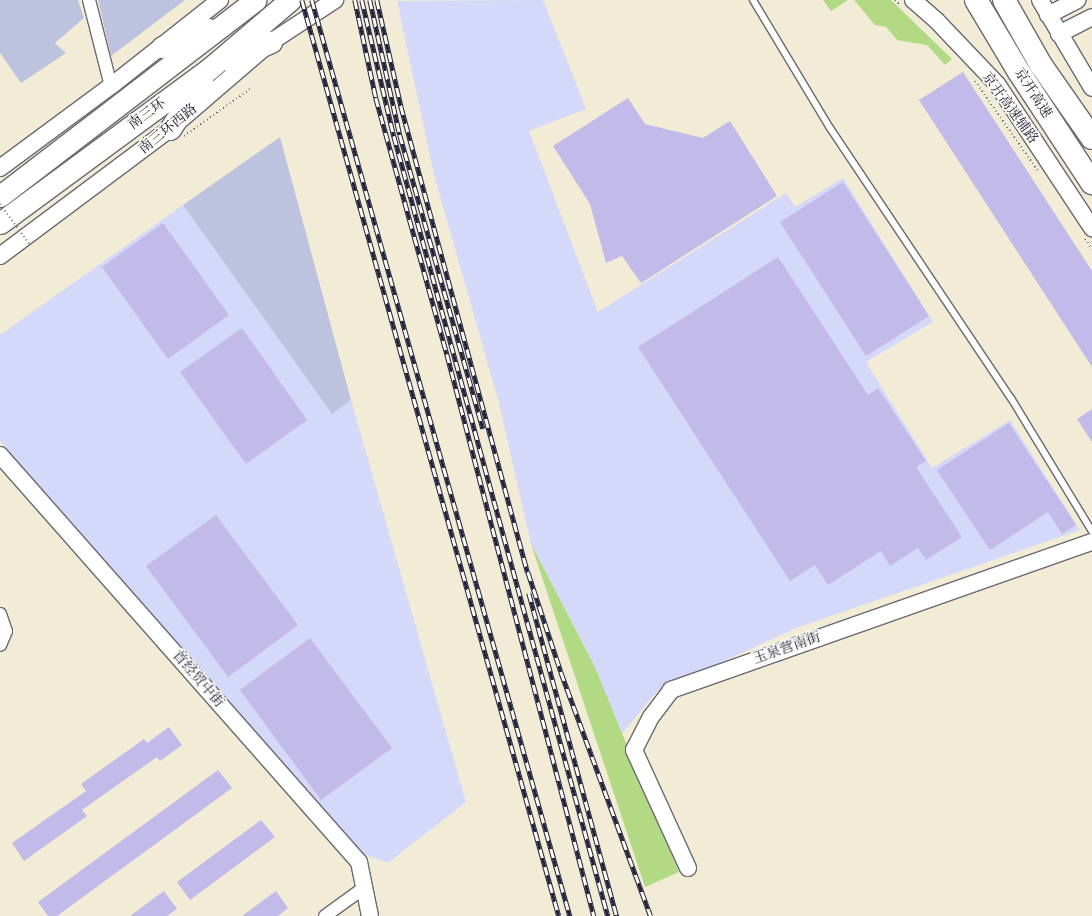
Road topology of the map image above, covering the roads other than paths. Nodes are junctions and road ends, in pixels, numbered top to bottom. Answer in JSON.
{"nodes":[{"id":1,"x":89,"y":0,"type":"edge"},
{"id":2,"x":220,"y":0,"type":"edge"},
{"id":3,"x":255,"y":0,"type":"edge"},
{"id":4,"x":290,"y":0,"type":"edge"},
{"id":5,"x":335,"y":0,"type":"edge"},
{"id":6,"x":753,"y":0,"type":"edge"},
{"id":7,"x":959,"y":0,"type":"edge"},
{"id":8,"x":976,"y":0,"type":"edge"},
{"id":9,"x":1004,"y":0,"type":"edge"},
{"id":10,"x":1040,"y":0,"type":"edge"},
{"id":11,"x":1077,"y":0,"type":"edge"},
{"id":12,"x":910,"y":5,"type":"edge"},
{"id":13,"x":1048,"y":15,"type":"junction"},
{"id":14,"x":1092,"y":17,"type":"edge"},
{"id":15,"x":232,"y":20,"type":"junction"},
{"id":16,"x":1059,"y":34,"type":"junction"},
{"id":17,"x":271,"y":42,"type":"junction"},
{"id":18,"x":162,"y":47,"type":"junction"},
{"id":19,"x":209,"y":69,"type":"junction"},
{"id":20,"x":1019,"y":72,"type":"junction"},
{"id":21,"x":111,"y":86,"type":"junction"},
{"id":22,"x":1092,"y":88,"type":"edge"},
{"id":23,"x":177,"y":133,"type":"junction"},
{"id":24,"x":1092,"y":138,"type":"edge"},
{"id":25,"x":0,"y":168,"type":"edge"},
{"id":26,"x":1092,"y":183,"type":"edge"},
{"id":27,"x":0,"y":196,"type":"edge"},
{"id":28,"x":0,"y":223,"type":"edge"},
{"id":29,"x":1088,"y":233,"type":"edge"},
{"id":30,"x":0,"y":256,"type":"edge"},
{"id":31,"x":0,"y":455,"type":"edge"},
{"id":32,"x":1092,"y":531,"type":"edge"},
{"id":33,"x":1092,"y":542,"type":"edge"},
{"id":34,"x":0,"y":614,"type":"edge"},
{"id":35,"x":0,"y":644,"type":"edge"},
{"id":36,"x":688,"y":868,"type":"dead end"},
{"id":37,"x":365,"y":887,"type":"junction"},
{"id":38,"x":325,"y":916,"type":"edge"},
{"id":39,"x":370,"y":916,"type":"edge"}],
"edges":[{"from":1,"to":21,"type":"street"},
{"from":2,"to":18,"type":"street"},
{"from":3,"to":15,"type":"highway","name":"南三环"},
{"from":4,"to":19,"type":"highway","name":"南三环"},
{"from":5,"to":17,"type":"street","name":"南三环西路"},
{"from":6,"to":32,"type":"lane"},
{"from":7,"to":20,"type":"highway"},
{"from":8,"to":20,"type":"highway","name":"京开高速"},
{"from":9,"to":24,"type":"highway","name":"京开高速"},
{"from":10,"to":13,"type":"street"},
{"from":11,"to":13,"type":"street"},
{"from":12,"to":29,"type":"street","name":"京开高速辅路"},
{"from":13,"to":16,"type":"street"},
{"from":14,"to":16,"type":"street"},
{"from":15,"to":18,"type":"highway"},
{"from":15,"to":27,"type":"highway","name":"南三环"},
{"from":16,"to":22,"type":"street"},
{"from":17,"to":19,"type":"highway"},
{"from":17,"to":23,"type":"street","name":"南三环西路"},
{"from":18,"to":21,"type":"street"},
{"from":19,"to":23,"type":"highway"},
{"from":19,"to":28,"type":"highway","name":"南三环"},
{"from":20,"to":26,"type":"highway","name":"京开高速"},
{"from":21,"to":25,"type":"street"},
{"from":23,"to":30,"type":"street","name":"南三环西路"},
{"from":31,"to":37,"type":"street","name":"首经贸中街"},
{"from":33,"to":36,"type":"street","name":"玉泉营南街"},
{"from":34,"to":35,"type":"street"},
{"from":37,"to":38,"type":"street"},
{"from":37,"to":39,"type":"street","name":"首经贸中街"}]}
